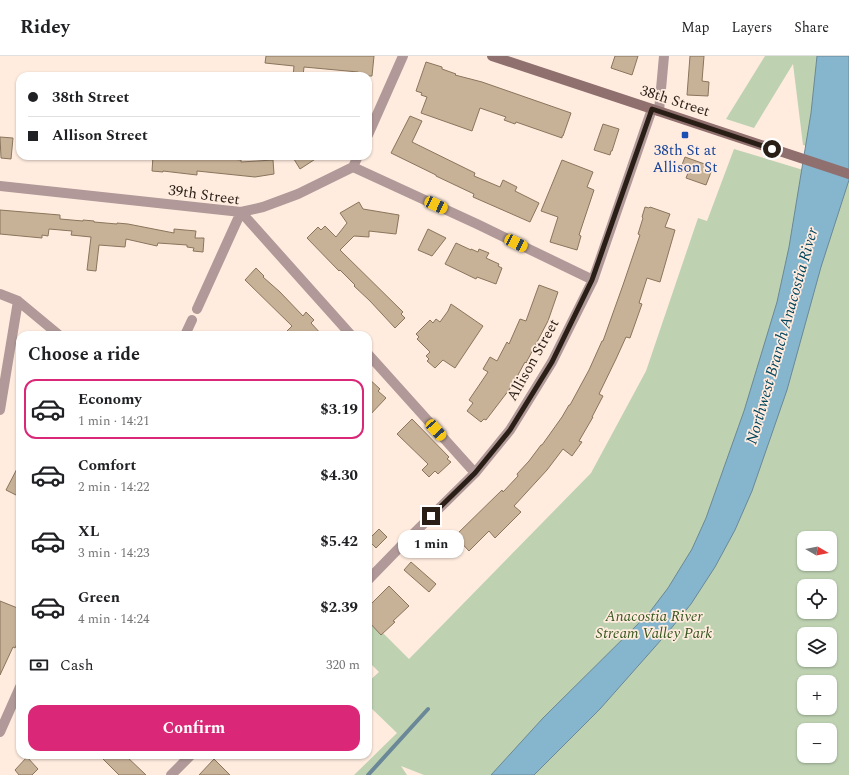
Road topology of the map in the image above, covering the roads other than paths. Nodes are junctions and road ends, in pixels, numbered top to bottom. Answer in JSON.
{"nodes":[{"id":1,"x":403,"y":56,"type":"edge"},
{"id":2,"x":492,"y":56,"type":"edge"},
{"id":3,"x":664,"y":56,"type":"edge"},
{"id":4,"x":655,"y":110,"type":"junction"},
{"id":5,"x":372,"y":126,"type":"edge"},
{"id":6,"x":356,"y":160,"type":"edge"},
{"id":7,"x":353,"y":167,"type":"junction"},
{"id":8,"x":849,"y":174,"type":"edge"},
{"id":9,"x":0,"y":186,"type":"edge"},
{"id":10,"x":241,"y":212,"type":"junction"},
{"id":11,"x":592,"y":280,"type":"junction"},
{"id":12,"x":0,"y":294,"type":"edge"},
{"id":13,"x":18,"y":301,"type":"junction"},
{"id":14,"x":197,"y":308,"type":"dead end"},
{"id":15,"x":192,"y":320,"type":"dead end"},
{"id":16,"x":54,"y":331,"type":"edge"},
{"id":17,"x":187,"y":331,"type":"edge"},
{"id":18,"x":347,"y":331,"type":"edge"},
{"id":19,"x":372,"y":358,"type":"edge"},
{"id":20,"x":0,"y":410,"type":"edge"},
{"id":21,"x":475,"y":473,"type":"junction"},
{"id":22,"x":372,"y":576,"type":"edge"},
{"id":23,"x":16,"y":696,"type":"edge"},
{"id":24,"x":0,"y":732,"type":"edge"},
{"id":25,"x":187,"y":759,"type":"edge"},
{"id":26,"x":171,"y":775,"type":"edge"}],
"edges":[{"from":1,"to":5,"type":"street"},
{"from":2,"to":4,"type":"main road","name":"38th Street"},
{"from":3,"to":4,"type":"street","name":"Allison Street"},
{"from":4,"to":8,"type":"main road","name":"38th Street"},
{"from":4,"to":11,"type":"street","name":"Allison Street"},
{"from":6,"to":7,"type":"street"},
{"from":7,"to":10,"type":"street"},
{"from":7,"to":11,"type":"street"},
{"from":9,"to":10,"type":"street","name":"39th Street"},
{"from":10,"to":14,"type":"street"},
{"from":10,"to":18,"type":"street","name":"39th Street"},
{"from":11,"to":21,"type":"street","name":"Allison Street"},
{"from":12,"to":13,"type":"street"},
{"from":13,"to":16,"type":"street"},
{"from":13,"to":20,"type":"street"},
{"from":15,"to":17,"type":"street"},
{"from":19,"to":21,"type":"street"},
{"from":21,"to":22,"type":"street","name":"Allison Street"},
{"from":23,"to":24,"type":"street"},
{"from":25,"to":26,"type":"street"}]}
